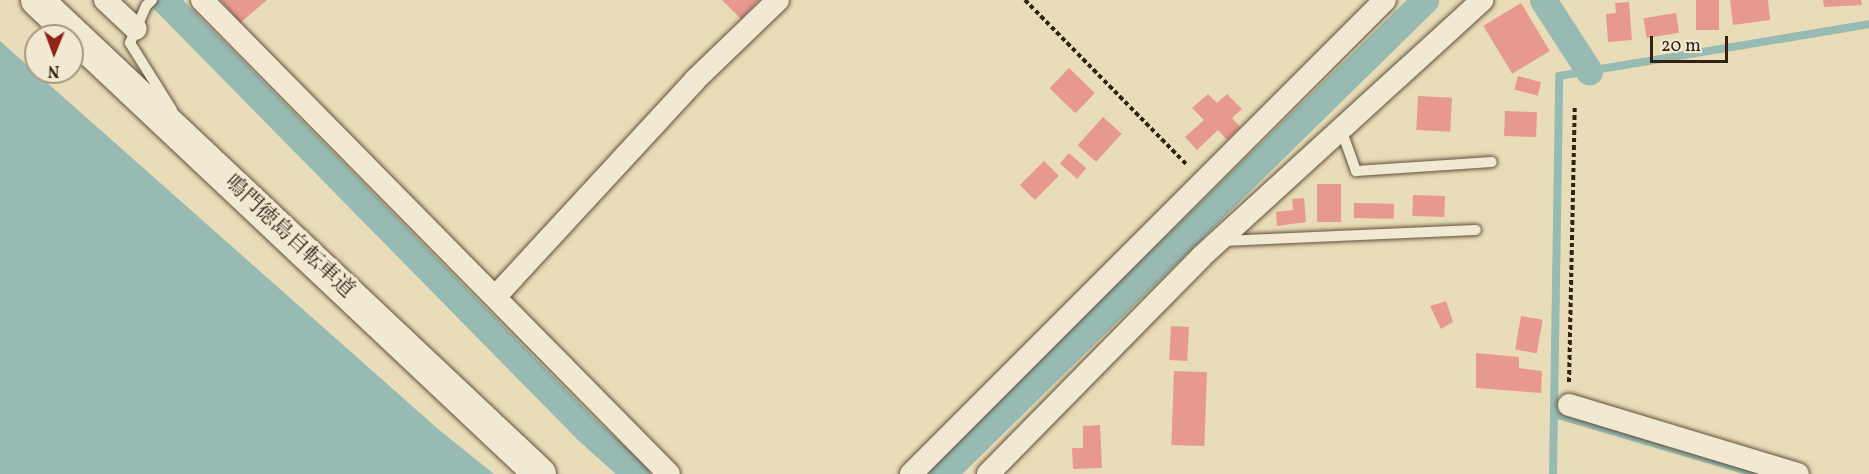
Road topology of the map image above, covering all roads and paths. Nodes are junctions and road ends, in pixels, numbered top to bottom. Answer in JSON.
{"nodes":[{"id":1,"x":37,"y":0,"type":"edge"},
{"id":2,"x":105,"y":0,"type":"edge"},
{"id":3,"x":152,"y":0,"type":"edge"},
{"id":4,"x":202,"y":0,"type":"edge"},
{"id":5,"x":778,"y":0,"type":"edge"},
{"id":6,"x":1025,"y":0,"type":"edge"},
{"id":7,"x":1385,"y":0,"type":"edge"},
{"id":8,"x":1482,"y":0,"type":"edge"},
{"id":9,"x":136,"y":28,"type":"junction"},
{"id":10,"x":1575,"y":107,"type":"dead end"},
{"id":11,"x":1341,"y":129,"type":"junction"},
{"id":12,"x":196,"y":149,"type":"junction"},
{"id":13,"x":1492,"y":162,"type":"dead end"},
{"id":14,"x":1202,"y":181,"type":"junction"},
{"id":15,"x":1476,"y":230,"type":"dead end"},
{"id":16,"x":1218,"y":241,"type":"junction"},
{"id":17,"x":496,"y":296,"type":"junction"},
{"id":18,"x":1569,"y":405,"type":"joint"},
{"id":19,"x":540,"y":474,"type":"edge"},
{"id":20,"x":669,"y":474,"type":"edge"},
{"id":21,"x":911,"y":474,"type":"edge"},
{"id":22,"x":988,"y":474,"type":"edge"},
{"id":23,"x":1798,"y":474,"type":"edge"}],
"edges":[{"from":1,"to":12,"type":"main road","name":"鳴門徳島自転車道"},
{"from":2,"to":9,"type":"street"},
{"from":3,"to":9,"type":"lane"},
{"from":4,"to":17,"type":"street"},
{"from":5,"to":17,"type":"street"},
{"from":6,"to":14,"type":"path"},
{"from":7,"to":14,"type":"street"},
{"from":8,"to":11,"type":"street"},
{"from":9,"to":12,"type":"lane"},
{"from":10,"to":18,"type":"path"},
{"from":11,"to":13,"type":"lane"},
{"from":11,"to":16,"type":"street"},
{"from":12,"to":19,"type":"main road","name":"鳴門徳島自転車道"},
{"from":14,"to":21,"type":"street"},
{"from":15,"to":16,"type":"lane"},
{"from":16,"to":22,"type":"street"},
{"from":17,"to":20,"type":"street"},
{"from":18,"to":23,"type":"street"}]}
